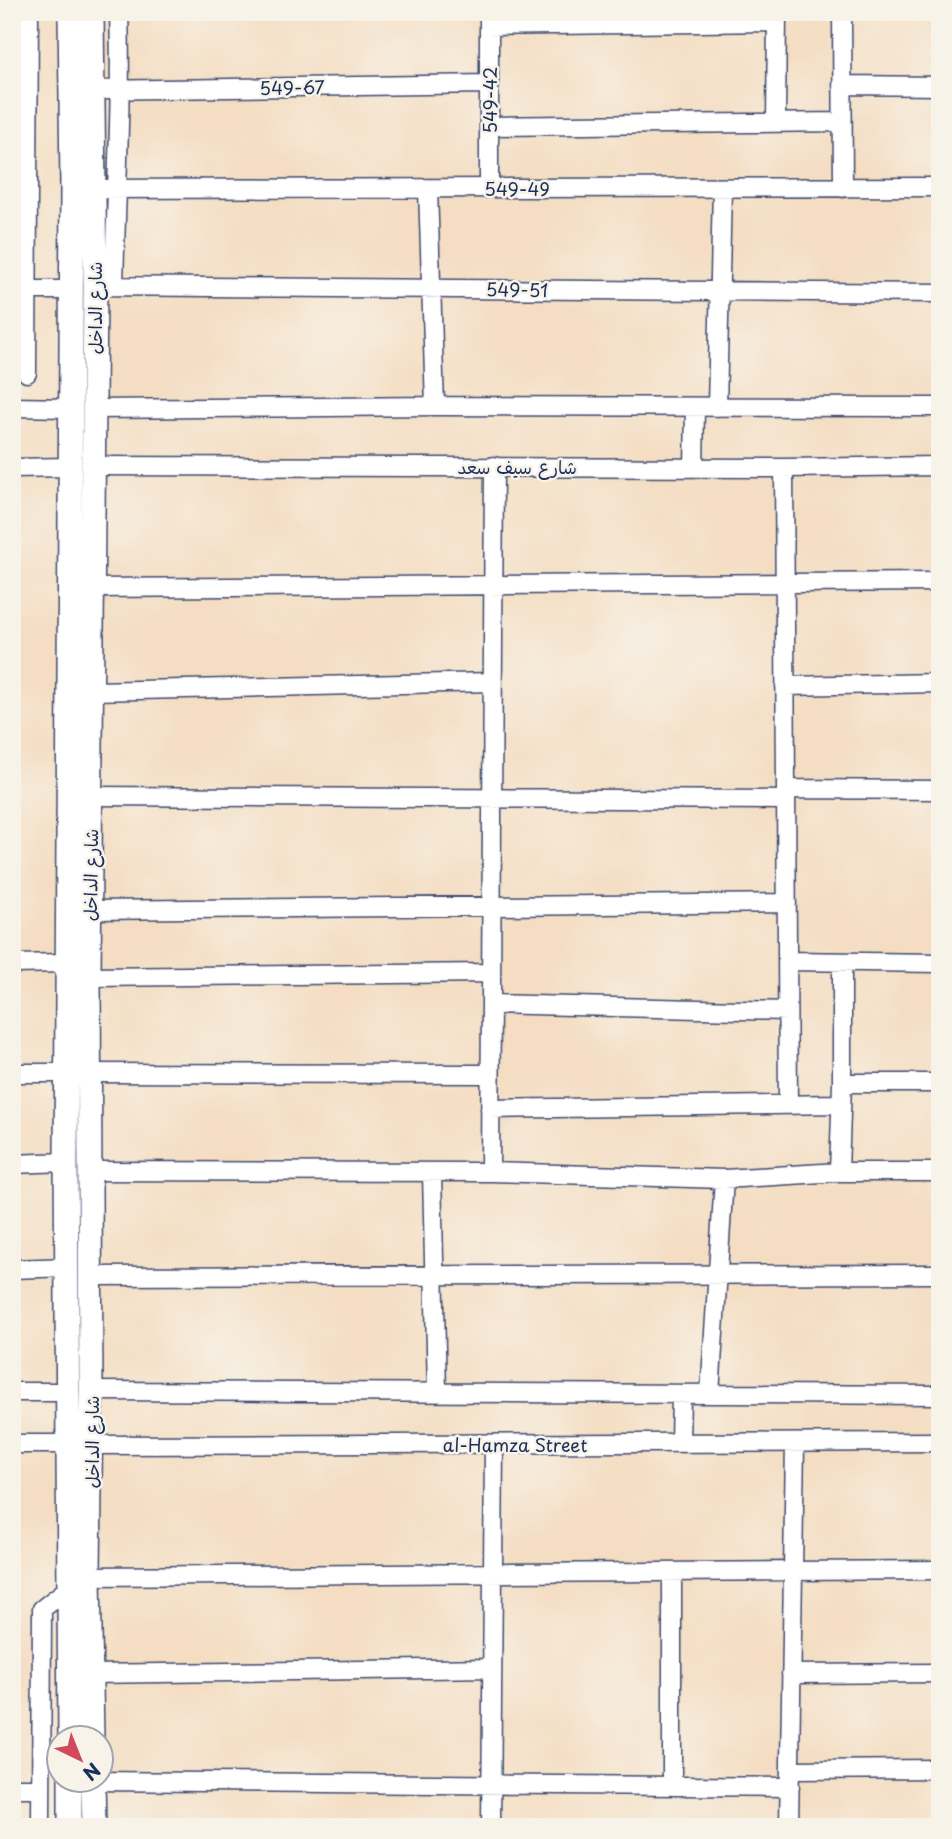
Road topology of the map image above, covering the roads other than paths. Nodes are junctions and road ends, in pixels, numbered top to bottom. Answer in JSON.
{"nodes":[{"id":1,"x":29,"y":12,"type":"edge"},
{"id":2,"x":70,"y":12,"type":"edge"},
{"id":3,"x":92,"y":12,"type":"edge"},
{"id":4,"x":119,"y":12,"type":"edge"},
{"id":5,"x":842,"y":12,"type":"edge"},
{"id":6,"x":777,"y":17,"type":"edge"},
{"id":7,"x":489,"y":19,"type":"edge"},
{"id":8,"x":489,"y":84,"type":"junction"},
{"id":9,"x":842,"y":85,"type":"junction"},
{"id":10,"x":940,"y":86,"type":"edge"},
{"id":11,"x":21,"y":88,"type":"edge"},
{"id":12,"x":94,"y":90,"type":"junction"},
{"id":13,"x":121,"y":90,"type":"junction"},
{"id":14,"x":842,"y":122,"type":"junction"},
{"id":15,"x":776,"y":123,"type":"junction"},
{"id":16,"x":489,"y":126,"type":"junction"},
{"id":17,"x":940,"y":187,"type":"edge"},
{"id":18,"x":20,"y":188,"type":"edge"},
{"id":19,"x":428,"y":188,"type":"junction"},
{"id":20,"x":489,"y":188,"type":"junction"},
{"id":21,"x":723,"y":188,"type":"junction"},
{"id":22,"x":843,"y":188,"type":"junction"},
{"id":23,"x":105,"y":189,"type":"junction"},
{"id":24,"x":105,"y":286,"type":"junction"},
{"id":25,"x":431,"y":289,"type":"junction"},
{"id":26,"x":20,"y":290,"type":"edge"},
{"id":27,"x":71,"y":290,"type":"junction"},
{"id":28,"x":720,"y":291,"type":"junction"},
{"id":29,"x":940,"y":293,"type":"edge"},
{"id":30,"x":27,"y":373,"type":"dead end"},
{"id":31,"x":435,"y":406,"type":"junction"},
{"id":32,"x":12,"y":407,"type":"edge"},
{"id":33,"x":695,"y":407,"type":"junction"},
{"id":34,"x":717,"y":407,"type":"junction"},
{"id":35,"x":940,"y":407,"type":"edge"},
{"id":36,"x":69,"y":408,"type":"junction"},
{"id":37,"x":94,"y":410,"type":"junction"},
{"id":38,"x":93,"y":466,"type":"junction"},
{"id":39,"x":494,"y":466,"type":"junction"},
{"id":40,"x":940,"y":466,"type":"edge"},
{"id":41,"x":70,"y":467,"type":"junction"},
{"id":42,"x":12,"y":468,"type":"edge"},
{"id":43,"x":694,"y":468,"type":"junction"},
{"id":44,"x":784,"y":468,"type":"junction"},
{"id":45,"x":940,"y":582,"type":"edge"},
{"id":46,"x":785,"y":583,"type":"junction"},
{"id":47,"x":493,"y":584,"type":"junction"},
{"id":48,"x":92,"y":589,"type":"junction"},
{"id":49,"x":493,"y":682,"type":"junction"},
{"id":50,"x":940,"y":683,"type":"edge"},
{"id":51,"x":785,"y":686,"type":"junction"},
{"id":52,"x":92,"y":691,"type":"junction"},
{"id":53,"x":940,"y":790,"type":"edge"},
{"id":54,"x":786,"y":794,"type":"junction"},
{"id":55,"x":92,"y":796,"type":"junction"},
{"id":56,"x":492,"y":799,"type":"junction"},
{"id":57,"x":787,"y":903,"type":"junction"},
{"id":58,"x":491,"y":906,"type":"junction"},
{"id":59,"x":90,"y":910,"type":"junction"},
{"id":60,"x":787,"y":961,"type":"junction"},
{"id":61,"x":842,"y":962,"type":"junction"},
{"id":62,"x":68,"y":963,"type":"junction"},
{"id":63,"x":940,"y":963,"type":"edge"},
{"id":64,"x":12,"y":964,"type":"edge"},
{"id":65,"x":491,"y":973,"type":"junction"},
{"id":66,"x":89,"y":977,"type":"junction"},
{"id":67,"x":491,"y":1004,"type":"junction"},
{"id":68,"x":788,"y":1011,"type":"junction"},
{"id":69,"x":12,"y":1073,"type":"edge"},
{"id":70,"x":78,"y":1073,"type":"junction"},
{"id":71,"x":490,"y":1074,"type":"junction"},
{"id":72,"x":842,"y":1083,"type":"junction"},
{"id":73,"x":940,"y":1083,"type":"edge"},
{"id":74,"x":788,"y":1104,"type":"junction"},
{"id":75,"x":841,"y":1104,"type":"junction"},
{"id":76,"x":490,"y":1109,"type":"junction"},
{"id":77,"x":66,"y":1162,"type":"junction"},
{"id":78,"x":12,"y":1164,"type":"edge"},
{"id":79,"x":89,"y":1171,"type":"junction"},
{"id":80,"x":432,"y":1172,"type":"junction"},
{"id":81,"x":490,"y":1172,"type":"junction"},
{"id":82,"x":839,"y":1172,"type":"junction"},
{"id":83,"x":940,"y":1172,"type":"edge"},
{"id":84,"x":724,"y":1179,"type":"junction"},
{"id":85,"x":12,"y":1269,"type":"edge"},
{"id":86,"x":79,"y":1272,"type":"junction"},
{"id":87,"x":719,"y":1274,"type":"junction"},
{"id":88,"x":940,"y":1274,"type":"edge"},
{"id":89,"x":435,"y":1275,"type":"junction"},
{"id":90,"x":80,"y":1391,"type":"junction"},
{"id":91,"x":12,"y":1392,"type":"edge"},
{"id":92,"x":437,"y":1392,"type":"junction"},
{"id":93,"x":681,"y":1394,"type":"junction"},
{"id":94,"x":710,"y":1394,"type":"junction"},
{"id":95,"x":940,"y":1395,"type":"edge"},
{"id":96,"x":680,"y":1443,"type":"junction"},
{"id":97,"x":795,"y":1443,"type":"junction"},
{"id":98,"x":940,"y":1443,"type":"edge"},
{"id":99,"x":12,"y":1444,"type":"edge"},
{"id":100,"x":80,"y":1444,"type":"junction"},
{"id":101,"x":494,"y":1444,"type":"junction"},
{"id":102,"x":940,"y":1570,"type":"edge"},
{"id":103,"x":793,"y":1571,"type":"junction"},
{"id":104,"x":672,"y":1572,"type":"junction"},
{"id":105,"x":493,"y":1573,"type":"junction"},
{"id":106,"x":80,"y":1581,"type":"junction"},
{"id":107,"x":492,"y":1668,"type":"junction"},
{"id":108,"x":940,"y":1672,"type":"edge"},
{"id":109,"x":91,"y":1674,"type":"junction"},
{"id":110,"x":791,"y":1674,"type":"junction"},
{"id":111,"x":71,"y":1724,"type":"edge"},
{"id":112,"x":92,"y":1724,"type":"edge"},
{"id":113,"x":940,"y":1769,"type":"edge"},
{"id":114,"x":790,"y":1779,"type":"junction"},
{"id":115,"x":116,"y":1780,"type":"edge"},
{"id":116,"x":491,"y":1785,"type":"junction"},
{"id":117,"x":672,"y":1786,"type":"junction"},
{"id":118,"x":12,"y":1788,"type":"edge"},
{"id":119,"x":41,"y":1788,"type":"junction"},
{"id":120,"x":81,"y":1794,"type":"edge"},
{"id":121,"x":88,"y":1794,"type":"edge"},
{"id":122,"x":41,"y":1827,"type":"edge"},
{"id":123,"x":70,"y":1827,"type":"edge"},
{"id":124,"x":94,"y":1827,"type":"edge"},
{"id":125,"x":491,"y":1827,"type":"edge"},
{"id":126,"x":789,"y":1827,"type":"edge"}],
"edges":[{"from":1,"to":11,"type":"street"},
{"from":2,"to":27,"type":"main road","name":"شارع الداخل"},
{"from":3,"to":12,"type":"main road","name":"شارع الداخل"},
{"from":4,"to":13,"type":"street"},
{"from":5,"to":9,"type":"street"},
{"from":6,"to":7,"type":"street"},
{"from":6,"to":15,"type":"street"},
{"from":7,"to":8,"type":"street","name":"549-42"},
{"from":8,"to":13,"type":"street","name":"549-67"},
{"from":8,"to":16,"type":"street","name":"549-42"},
{"from":9,"to":10,"type":"street"},
{"from":9,"to":14,"type":"street"},
{"from":11,"to":18,"type":"street"},
{"from":12,"to":13,"type":"street","name":"549-67"},
{"from":12,"to":23,"type":"main road","name":"شارع الداخل"},
{"from":13,"to":23,"type":"street"},
{"from":14,"to":15,"type":"street"},
{"from":14,"to":22,"type":"street"},
{"from":15,"to":16,"type":"street"},
{"from":16,"to":20,"type":"street","name":"549-42"},
{"from":17,"to":22,"type":"street","name":"549-49"},
{"from":18,"to":26,"type":"street"},
{"from":19,"to":20,"type":"street","name":"549-49"},
{"from":19,"to":23,"type":"street","name":"549-49"},
{"from":19,"to":25,"type":"street"},
{"from":20,"to":21,"type":"street","name":"549-49"},
{"from":21,"to":22,"type":"street","name":"549-49"},
{"from":21,"to":28,"type":"street"},
{"from":23,"to":24,"type":"main road","name":"شارع الداخل"},
{"from":24,"to":25,"type":"street","name":"549-51"},
{"from":24,"to":37,"type":"main road","name":"شارع الداخل"},
{"from":25,"to":28,"type":"street","name":"549-51"},
{"from":25,"to":31,"type":"street"},
{"from":26,"to":27,"type":"street"},
{"from":26,"to":30,"type":"street"},
{"from":27,"to":36,"type":"main road","name":"شارع الداخل"},
{"from":28,"to":29,"type":"street","name":"549-51"},
{"from":28,"to":34,"type":"street"},
{"from":31,"to":33,"type":"street"},
{"from":31,"to":37,"type":"street"},
{"from":32,"to":36,"type":"street"},
{"from":33,"to":34,"type":"street"},
{"from":33,"to":43,"type":"street"},
{"from":34,"to":35,"type":"street"},
{"from":36,"to":41,"type":"main road","name":"شارع الداخل"},
{"from":37,"to":38,"type":"main road","name":"شارع الداخل"},
{"from":38,"to":39,"type":"street","name":"شارع سيف سعد"},
{"from":38,"to":48,"type":"main road","name":"شارع الداخل"},
{"from":39,"to":43,"type":"street","name":"شارع سيف سعد"},
{"from":39,"to":47,"type":"street"},
{"from":40,"to":44,"type":"street","name":"شارع سيف سعد"},
{"from":41,"to":42,"type":"street"},
{"from":41,"to":62,"type":"main road","name":"شارع الداخل"},
{"from":43,"to":44,"type":"street","name":"شارع سيف سعد"},
{"from":44,"to":46,"type":"street"},
{"from":45,"to":46,"type":"street"},
{"from":46,"to":47,"type":"street"},
{"from":46,"to":51,"type":"street"},
{"from":47,"to":48,"type":"street"},
{"from":47,"to":49,"type":"street"},
{"from":48,"to":52,"type":"main road","name":"شارع الداخل"},
{"from":49,"to":52,"type":"street"},
{"from":49,"to":56,"type":"street"},
{"from":50,"to":51,"type":"street"},
{"from":51,"to":54,"type":"street"},
{"from":52,"to":55,"type":"main road","name":"شارع الداخل"},
{"from":53,"to":54,"type":"street"},
{"from":54,"to":56,"type":"street"},
{"from":54,"to":57,"type":"street"},
{"from":55,"to":56,"type":"street"},
{"from":55,"to":59,"type":"main road","name":"شارع الداخل"},
{"from":56,"to":58,"type":"street"},
{"from":57,"to":58,"type":"street"},
{"from":57,"to":60,"type":"street"},
{"from":58,"to":59,"type":"street"},
{"from":58,"to":65,"type":"street"},
{"from":59,"to":66,"type":"main road","name":"شارع الداخل"},
{"from":60,"to":61,"type":"street"},
{"from":60,"to":68,"type":"street"},
{"from":61,"to":63,"type":"street"},
{"from":61,"to":72,"type":"street"},
{"from":62,"to":64,"type":"street"},
{"from":62,"to":70,"type":"main road","name":"شارع الداخل"},
{"from":65,"to":66,"type":"street"},
{"from":65,"to":67,"type":"street"},
{"from":66,"to":70,"type":"main road","name":"شارع الداخل"},
{"from":67,"to":68,"type":"street"},
{"from":67,"to":71,"type":"street"},
{"from":68,"to":74,"type":"street"},
{"from":69,"to":70,"type":"street"},
{"from":70,"to":71,"type":"street"},
{"from":70,"to":77,"type":"main road","name":"شارع الداخل"},
{"from":70,"to":79,"type":"main road","name":"شارع الداخل"},
{"from":71,"to":76,"type":"street"},
{"from":72,"to":73,"type":"street"},
{"from":72,"to":75,"type":"street"},
{"from":74,"to":75,"type":"street"},
{"from":74,"to":76,"type":"street"},
{"from":75,"to":82,"type":"street"},
{"from":76,"to":81,"type":"street"},
{"from":77,"to":78,"type":"street"},
{"from":77,"to":86,"type":"main road","name":"شارع الداخل"},
{"from":79,"to":80,"type":"street"},
{"from":79,"to":86,"type":"main road","name":"شارع الداخل"},
{"from":80,"to":81,"type":"street"},
{"from":80,"to":89,"type":"street"},
{"from":81,"to":84,"type":"street"},
{"from":82,"to":83,"type":"street"},
{"from":82,"to":84,"type":"street"},
{"from":84,"to":87,"type":"street"},
{"from":85,"to":86,"type":"street"},
{"from":86,"to":89,"type":"street"},
{"from":86,"to":90,"type":"main road","name":"شارع الداخل"},
{"from":87,"to":88,"type":"street"},
{"from":87,"to":89,"type":"street"},
{"from":87,"to":94,"type":"street"},
{"from":89,"to":92,"type":"street"},
{"from":90,"to":91,"type":"street"},
{"from":90,"to":92,"type":"street"},
{"from":90,"to":100,"type":"main road","name":"شارع الداخل"},
{"from":92,"to":93,"type":"street"},
{"from":93,"to":94,"type":"street"},
{"from":93,"to":96,"type":"street"},
{"from":94,"to":95,"type":"street"},
{"from":96,"to":97,"type":"street","name":"al-Hamza Street"},
{"from":96,"to":101,"type":"street","name":"al-Hamza Street"},
{"from":97,"to":98,"type":"street","name":"al-Hamza Street"},
{"from":97,"to":103,"type":"street"},
{"from":99,"to":100,"type":"street","name":"al-Hamza Street"},
{"from":100,"to":101,"type":"street","name":"al-Hamza Street"},
{"from":100,"to":106,"type":"main road","name":"شارع الداخل"},
{"from":101,"to":105,"type":"street"},
{"from":102,"to":103,"type":"street"},
{"from":103,"to":104,"type":"street"},
{"from":103,"to":110,"type":"street"},
{"from":104,"to":105,"type":"street"},
{"from":104,"to":117,"type":"street"},
{"from":105,"to":106,"type":"street"},
{"from":105,"to":107,"type":"street"},
{"from":106,"to":109,"type":"main road","name":"شارع الداخل"},
{"from":106,"to":111,"type":"main road","name":"شارع الداخل"},
{"from":106,"to":119,"type":"street"},
{"from":107,"to":109,"type":"street"},
{"from":107,"to":116,"type":"street"},
{"from":108,"to":110,"type":"street"},
{"from":109,"to":112,"type":"main road","name":"شارع الداخل"},
{"from":110,"to":114,"type":"street"},
{"from":113,"to":114,"type":"street"},
{"from":114,"to":117,"type":"street"},
{"from":114,"to":126,"type":"street"},
{"from":115,"to":116,"type":"street"},
{"from":116,"to":117,"type":"street"},
{"from":116,"to":125,"type":"street"},
{"from":118,"to":119,"type":"street"},
{"from":119,"to":122,"type":"street"},
{"from":120,"to":123,"type":"main road"},
{"from":121,"to":124,"type":"main road"}]}
